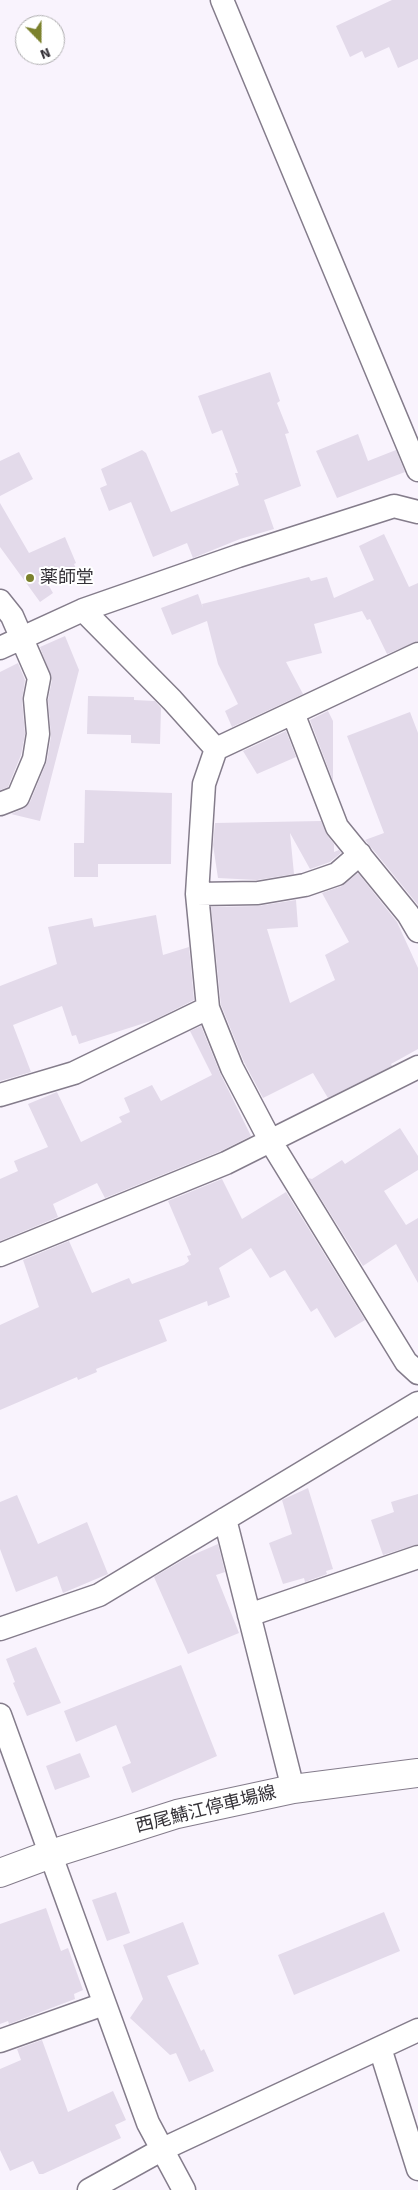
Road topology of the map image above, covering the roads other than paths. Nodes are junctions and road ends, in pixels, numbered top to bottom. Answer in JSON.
{"nodes":[{"id":1,"x":229,"y":2,"type":"edge"},
{"id":2,"x":418,"y":470,"type":"edge"},
{"id":3,"x":418,"y":512,"type":"edge"},
{"id":4,"x":0,"y":601,"type":"edge"},
{"id":5,"x":83,"y":610,"type":"junction"},
{"id":6,"x":23,"y":637,"type":"junction"},
{"id":7,"x":0,"y":648,"type":"edge"},
{"id":8,"x":417,"y":658,"type":"edge"},
{"id":9,"x":293,"y":713,"type":"junction"},
{"id":10,"x":216,"y":749,"type":"junction"},
{"id":11,"x":0,"y":804,"type":"edge"},
{"id":12,"x":360,"y":854,"type":"junction"},
{"id":13,"x":196,"y":894,"type":"junction"},
{"id":14,"x":418,"y":931,"type":"edge"},
{"id":15,"x":208,"y":1008,"type":"junction"},
{"id":16,"x":418,"y":1067,"type":"edge"},
{"id":17,"x":0,"y":1095,"type":"edge"},
{"id":18,"x":271,"y":1142,"type":"junction"},
{"id":19,"x":0,"y":1256,"type":"edge"},
{"id":20,"x":418,"y":1373,"type":"edge"},
{"id":21,"x":418,"y":1403,"type":"edge"},
{"id":22,"x":224,"y":1519,"type":"junction"},
{"id":23,"x":418,"y":1557,"type":"edge"},
{"id":24,"x":249,"y":1614,"type":"junction"},
{"id":25,"x":0,"y":1629,"type":"edge"},
{"id":26,"x":0,"y":1716,"type":"edge"},
{"id":27,"x":418,"y":1773,"type":"edge"},
{"id":28,"x":293,"y":1789,"type":"junction"},
{"id":29,"x":51,"y":1854,"type":"junction"},
{"id":30,"x":0,"y":1874,"type":"edge"},
{"id":31,"x":104,"y":2004,"type":"junction"},
{"id":32,"x":418,"y":2030,"type":"edge"},
{"id":33,"x":0,"y":2041,"type":"edge"},
{"id":34,"x":380,"y":2048,"type":"junction"},
{"id":35,"x":163,"y":2149,"type":"junction"},
{"id":36,"x":418,"y":2169,"type":"edge"},
{"id":37,"x":89,"y":2190,"type":"edge"},
{"id":38,"x":184,"y":2190,"type":"edge"}],
"edges":[{"from":1,"to":2,"type":"street"},
{"from":3,"to":5,"type":"street"},
{"from":4,"to":6,"type":"street"},
{"from":5,"to":6,"type":"street"},
{"from":5,"to":10,"type":"street"},
{"from":6,"to":7,"type":"street"},
{"from":6,"to":11,"type":"street"},
{"from":8,"to":9,"type":"street"},
{"from":9,"to":10,"type":"street"},
{"from":9,"to":12,"type":"street"},
{"from":10,"to":13,"type":"street"},
{"from":12,"to":13,"type":"street"},
{"from":12,"to":14,"type":"street"},
{"from":13,"to":15,"type":"street"},
{"from":15,"to":17,"type":"street"},
{"from":15,"to":18,"type":"street"},
{"from":16,"to":18,"type":"street"},
{"from":18,"to":19,"type":"street"},
{"from":18,"to":20,"type":"street"},
{"from":21,"to":22,"type":"street"},
{"from":22,"to":24,"type":"street"},
{"from":22,"to":25,"type":"street"},
{"from":23,"to":24,"type":"street"},
{"from":24,"to":28,"type":"street"},
{"from":26,"to":29,"type":"street"},
{"from":27,"to":28,"type":"main road","name":"西尾鯖江停車場線"},
{"from":28,"to":29,"type":"main road","name":"西尾鯖江停車場線"},
{"from":29,"to":30,"type":"main road","name":"西尾鯖江停車場線"},
{"from":29,"to":31,"type":"street"},
{"from":31,"to":33,"type":"street"},
{"from":31,"to":35,"type":"street"},
{"from":32,"to":34,"type":"street"},
{"from":34,"to":35,"type":"street"},
{"from":34,"to":36,"type":"street"},
{"from":35,"to":37,"type":"street"},
{"from":35,"to":38,"type":"street"}]}
